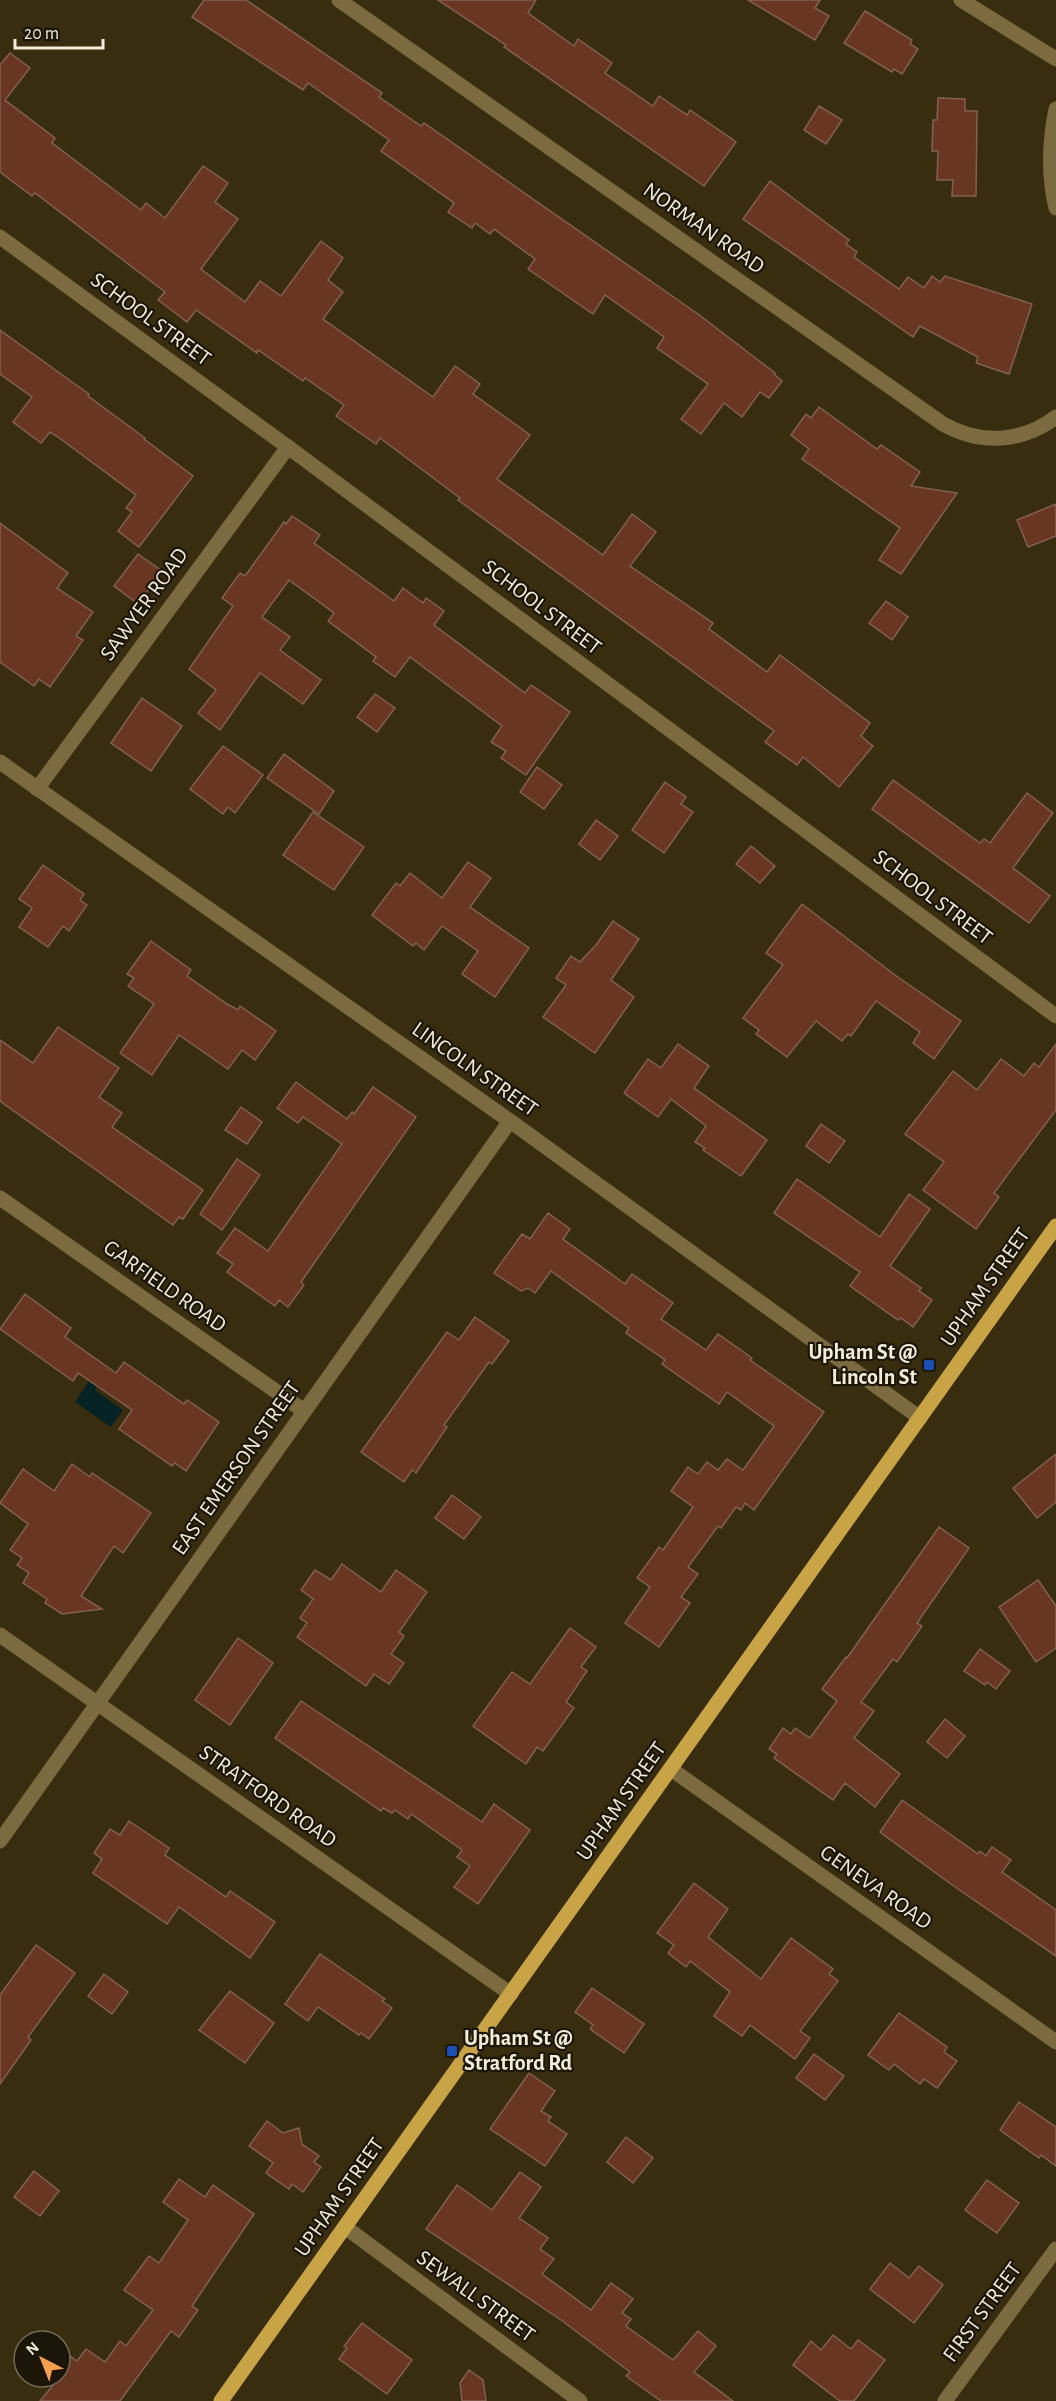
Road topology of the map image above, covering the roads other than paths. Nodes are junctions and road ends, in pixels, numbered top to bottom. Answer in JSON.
{"nodes":[{"id":1,"x":339,"y":0,"type":"edge"},
{"id":2,"x":961,"y":0,"type":"edge"},
{"id":3,"x":1056,"y":59,"type":"edge"},
{"id":4,"x":1056,"y":109,"type":"edge"},
{"id":5,"x":1056,"y":208,"type":"edge"},
{"id":6,"x":0,"y":237,"type":"edge"},
{"id":7,"x":1056,"y":417,"type":"edge"},
{"id":8,"x":288,"y":447,"type":"junction"},
{"id":9,"x":0,"y":762,"type":"edge"},
{"id":10,"x":37,"y":789,"type":"junction"},
{"id":11,"x":1056,"y":1016,"type":"edge"},
{"id":12,"x":510,"y":1121,"type":"junction"},
{"id":13,"x":0,"y":1198,"type":"edge"},
{"id":14,"x":1056,"y":1226,"type":"edge"},
{"id":15,"x":304,"y":1411,"type":"junction"},
{"id":16,"x":920,"y":1418,"type":"junction"},
{"id":17,"x":0,"y":1635,"type":"edge"},
{"id":18,"x":96,"y":1703,"type":"junction"},
{"id":19,"x":671,"y":1769,"type":"junction"},
{"id":20,"x":0,"y":1841,"type":"edge"},
{"id":21,"x":511,"y":1994,"type":"junction"},
{"id":22,"x":1056,"y":2042,"type":"edge"},
{"id":23,"x":345,"y":2227,"type":"junction"},
{"id":24,"x":1056,"y":2249,"type":"edge"},
{"id":25,"x":221,"y":2401,"type":"edge"},
{"id":26,"x":580,"y":2401,"type":"edge"},
{"id":27,"x":945,"y":2401,"type":"edge"}],
"edges":[{"from":1,"to":7,"type":"street","name":"NORMAN ROAD"},
{"from":2,"to":3,"type":"street"},
{"from":4,"to":5,"type":"street"},
{"from":6,"to":8,"type":"street","name":"SCHOOL STREET"},
{"from":8,"to":10,"type":"street","name":"SAWYER ROAD"},
{"from":8,"to":11,"type":"street","name":"SCHOOL STREET"},
{"from":9,"to":10,"type":"street","name":"LINCOLN STREET"},
{"from":10,"to":12,"type":"street","name":"LINCOLN STREET"},
{"from":12,"to":15,"type":"street","name":"EAST EMERSON STREET"},
{"from":12,"to":16,"type":"street","name":"LINCOLN STREET"},
{"from":13,"to":15,"type":"street","name":"GARFIELD ROAD"},
{"from":14,"to":16,"type":"main road","name":"UPHAM STREET"},
{"from":15,"to":18,"type":"street","name":"EAST EMERSON STREET"},
{"from":16,"to":19,"type":"main road","name":"UPHAM STREET"},
{"from":17,"to":18,"type":"street","name":"STRATFORD ROAD"},
{"from":18,"to":20,"type":"street","name":"EAST EMERSON STREET"},
{"from":18,"to":21,"type":"street","name":"STRATFORD ROAD"},
{"from":19,"to":21,"type":"main road","name":"UPHAM STREET"},
{"from":19,"to":22,"type":"street","name":"GENEVA ROAD"},
{"from":21,"to":23,"type":"main road","name":"UPHAM STREET"},
{"from":23,"to":25,"type":"main road","name":"UPHAM STREET"},
{"from":23,"to":26,"type":"street","name":"SEWALL STREET"},
{"from":24,"to":27,"type":"street","name":"FIRST STREET"}]}
